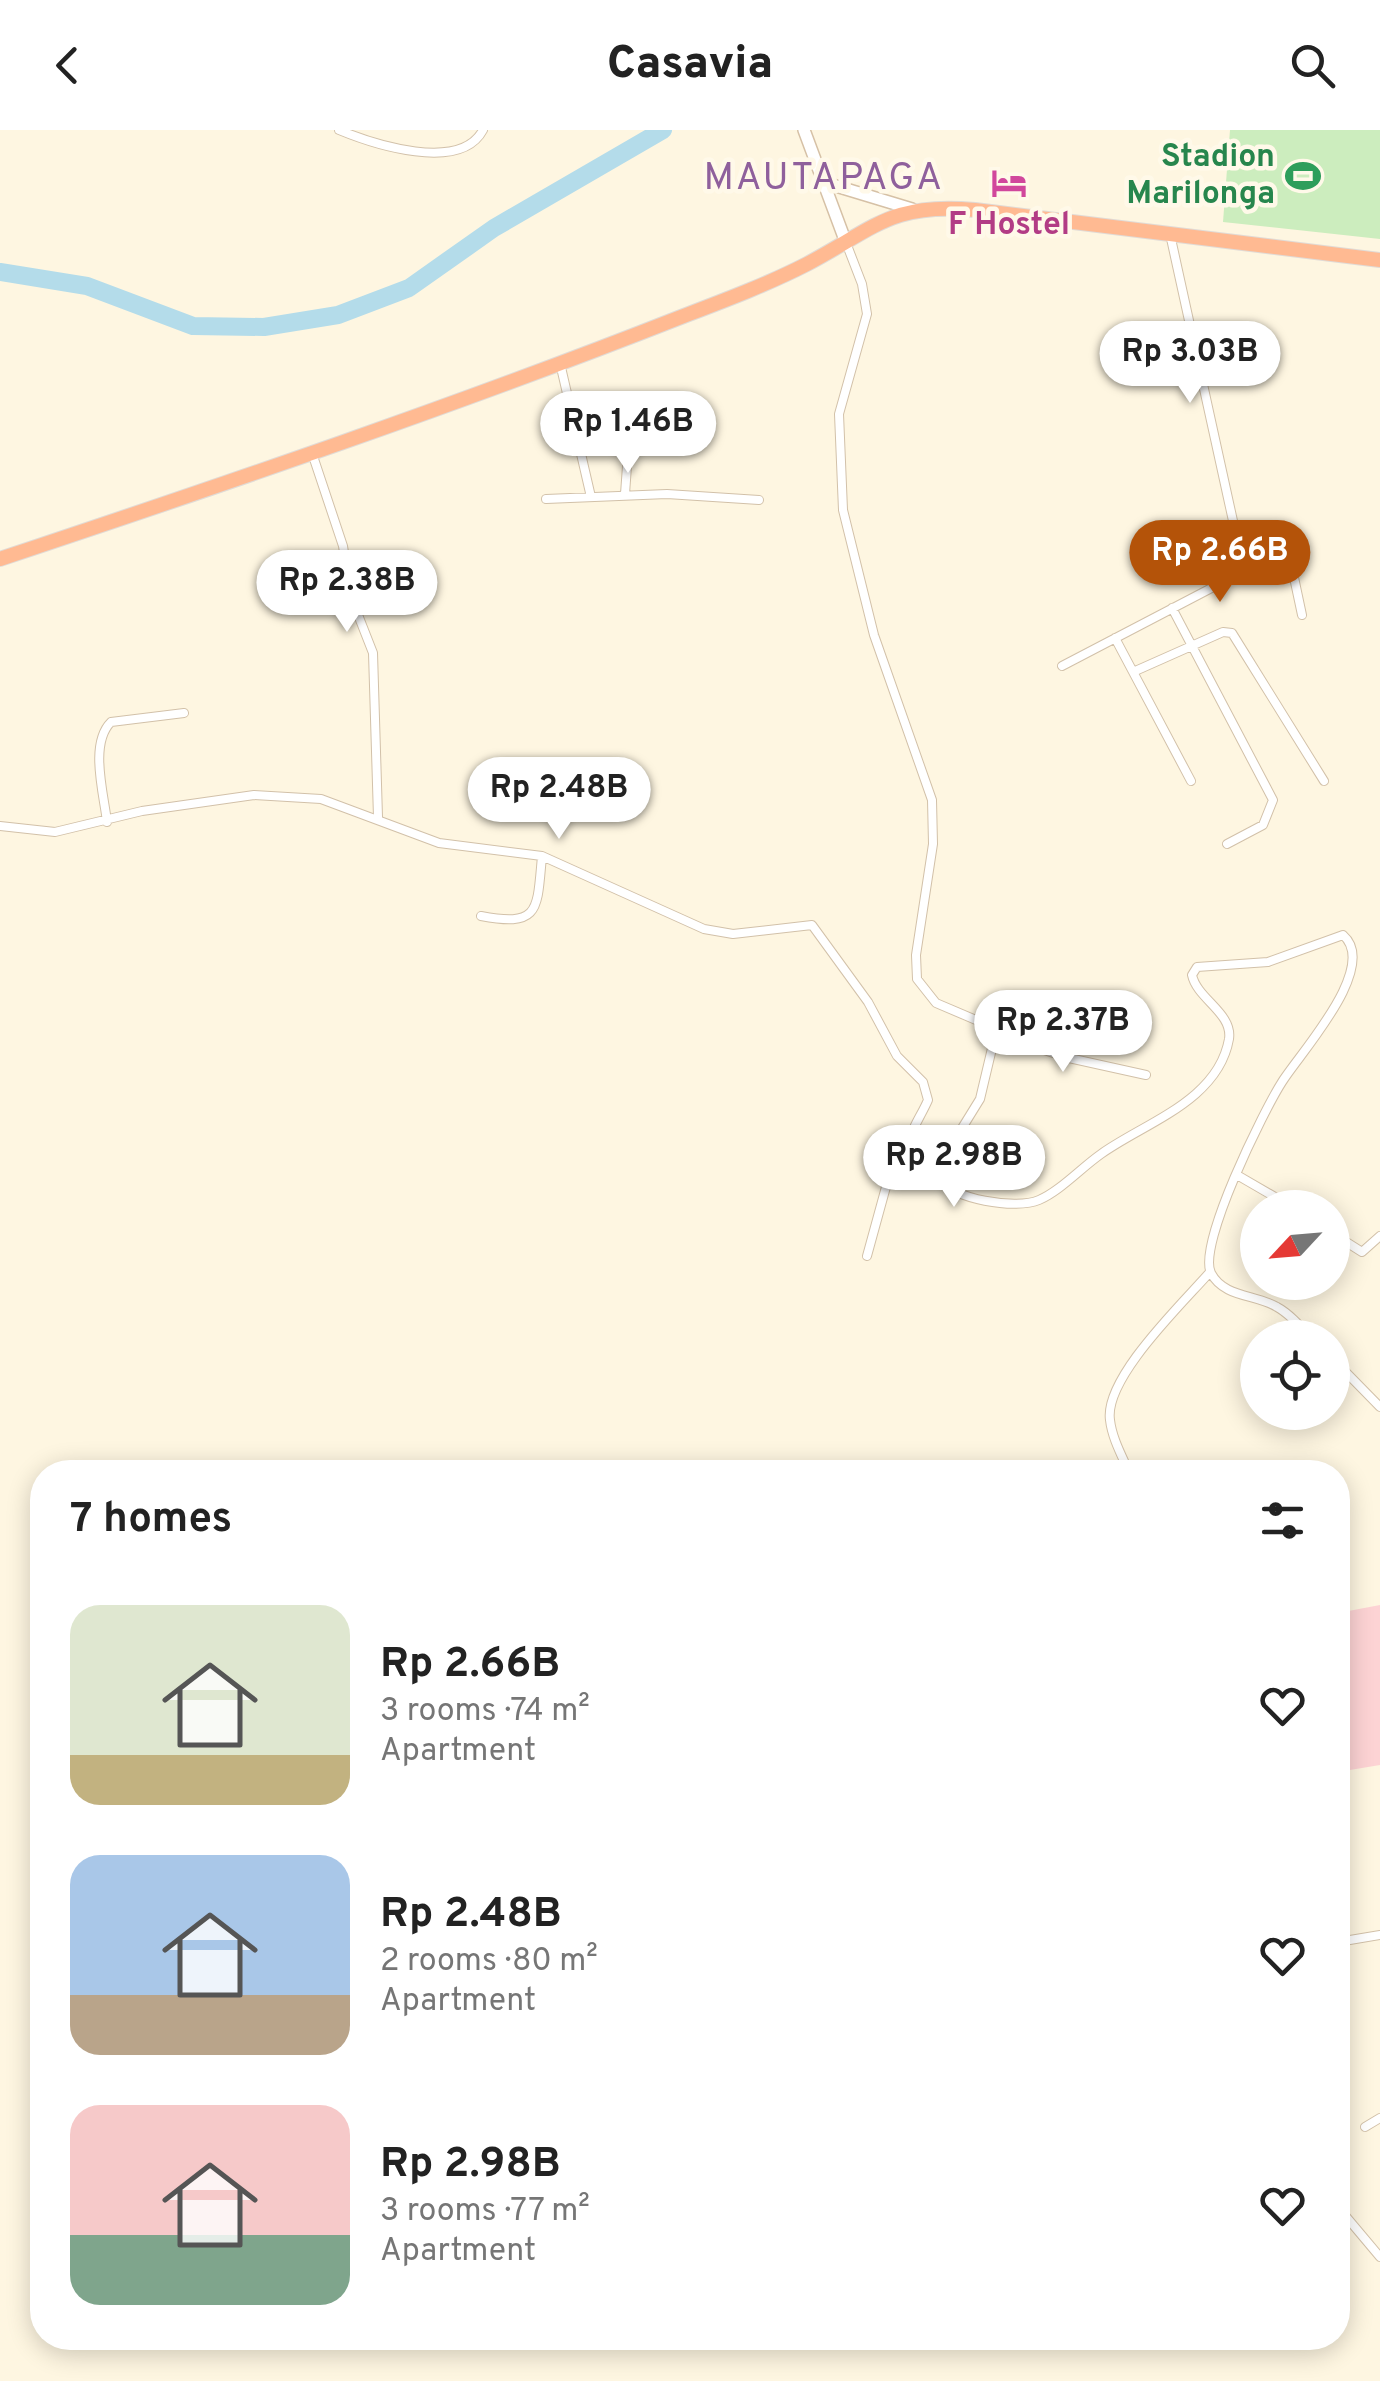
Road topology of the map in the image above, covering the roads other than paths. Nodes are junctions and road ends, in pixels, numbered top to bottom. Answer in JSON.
{"nodes":[{"id":1,"x":339,"y":130,"type":"edge"},
{"id":2,"x":483,"y":130,"type":"edge"},
{"id":3,"x":806,"y":135,"type":"edge"},
{"id":4,"x":826,"y":183,"type":"junction"},
{"id":5,"x":912,"y":209,"type":"junction"},
{"id":6,"x":1170,"y":234,"type":"junction"},
{"id":7,"x":845,"y":240,"type":"junction"},
{"id":8,"x":1380,"y":260,"type":"edge"},
{"id":9,"x":560,"y":363,"type":"junction"},
{"id":10,"x":628,"y":438,"type":"dead end"},
{"id":11,"x":312,"y":452,"type":"junction"},
{"id":12,"x":625,"y":494,"type":"junction"},
{"id":13,"x":591,"y":497,"type":"junction"},
{"id":14,"x":546,"y":499,"type":"dead end"},
{"id":15,"x":758,"y":500,"type":"dead end"},
{"id":16,"x":0,"y":559,"type":"edge"},
{"id":17,"x":1244,"y":571,"type":"junction"},
{"id":18,"x":1172,"y":608,"type":"junction"},
{"id":19,"x":1302,"y":615,"type":"dead end"},
{"id":20,"x":1115,"y":638,"type":"junction"},
{"id":21,"x":1190,"y":646,"type":"junction"},
{"id":22,"x":1062,"y":666,"type":"dead end"},
{"id":23,"x":1133,"y":672,"type":"junction"},
{"id":24,"x":184,"y":713,"type":"dead end"},
{"id":25,"x":1324,"y":781,"type":"dead end"},
{"id":26,"x":1191,"y":782,"type":"dead end"},
{"id":27,"x":378,"y":817,"type":"junction"},
{"id":28,"x":107,"y":822,"type":"junction"},
{"id":29,"x":0,"y":826,"type":"edge"},
{"id":30,"x":1227,"y":844,"type":"dead end"},
{"id":31,"x":542,"y":856,"type":"junction"},
{"id":32,"x":481,"y":916,"type":"dead end"},
{"id":33,"x":992,"y":1033,"type":"junction"},
{"id":34,"x":1146,"y":1075,"type":"dead end"},
{"id":35,"x":909,"y":1135,"type":"junction"},
{"id":36,"x":938,"y":1168,"type":"junction"},
{"id":37,"x":1237,"y":1175,"type":"junction"},
{"id":38,"x":1263,"y":1190,"type":"edge"},
{"id":39,"x":1380,"y":1236,"type":"edge"},
{"id":40,"x":1350,"y":1244,"type":"edge"},
{"id":41,"x":867,"y":1256,"type":"dead end"},
{"id":42,"x":1210,"y":1272,"type":"junction"},
{"id":43,"x":1291,"y":1320,"type":"edge"},
{"id":44,"x":1350,"y":1376,"type":"edge"},
{"id":45,"x":1380,"y":1407,"type":"edge"},
{"id":46,"x":1125,"y":1460,"type":"edge"},
{"id":47,"x":1380,"y":1936,"type":"edge"},
{"id":48,"x":1350,"y":1940,"type":"edge"},
{"id":49,"x":1380,"y":2118,"type":"edge"},
{"id":50,"x":1365,"y":2127,"type":"dead end"},
{"id":51,"x":1350,"y":2222,"type":"edge"},
{"id":52,"x":1380,"y":2258,"type":"edge"}],
"edges":[{"from":1,"to":2,"type":"street"},
{"from":3,"to":4,"type":"street"},
{"from":4,"to":5,"type":"street"},
{"from":4,"to":7,"type":"street"},
{"from":5,"to":6,"type":"highway"},
{"from":5,"to":7,"type":"highway"},
{"from":6,"to":8,"type":"highway"},
{"from":6,"to":17,"type":"street"},
{"from":7,"to":9,"type":"highway"},
{"from":7,"to":33,"type":"street"},
{"from":9,"to":11,"type":"highway"},
{"from":9,"to":13,"type":"street"},
{"from":10,"to":12,"type":"street"},
{"from":11,"to":16,"type":"highway"},
{"from":11,"to":27,"type":"street"},
{"from":12,"to":13,"type":"street"},
{"from":12,"to":15,"type":"street"},
{"from":13,"to":14,"type":"street"},
{"from":17,"to":18,"type":"street"},
{"from":17,"to":19,"type":"street"},
{"from":18,"to":20,"type":"street"},
{"from":18,"to":21,"type":"street"},
{"from":20,"to":22,"type":"street"},
{"from":20,"to":23,"type":"street"},
{"from":21,"to":23,"type":"street"},
{"from":21,"to":25,"type":"street"},
{"from":21,"to":30,"type":"street"},
{"from":23,"to":26,"type":"street"},
{"from":24,"to":28,"type":"street"},
{"from":27,"to":28,"type":"street"},
{"from":27,"to":31,"type":"street"},
{"from":28,"to":29,"type":"street"},
{"from":31,"to":32,"type":"street"},
{"from":31,"to":35,"type":"street"},
{"from":33,"to":34,"type":"street"},
{"from":33,"to":36,"type":"street"},
{"from":35,"to":36,"type":"street"},
{"from":35,"to":41,"type":"street"},
{"from":36,"to":37,"type":"street"},
{"from":37,"to":38,"type":"street"},
{"from":37,"to":42,"type":"street"},
{"from":39,"to":40,"type":"street"},
{"from":42,"to":43,"type":"street"},
{"from":42,"to":46,"type":"street"},
{"from":44,"to":45,"type":"street"},
{"from":47,"to":48,"type":"street"},
{"from":49,"to":50,"type":"street"},
{"from":51,"to":52,"type":"street"}]}
